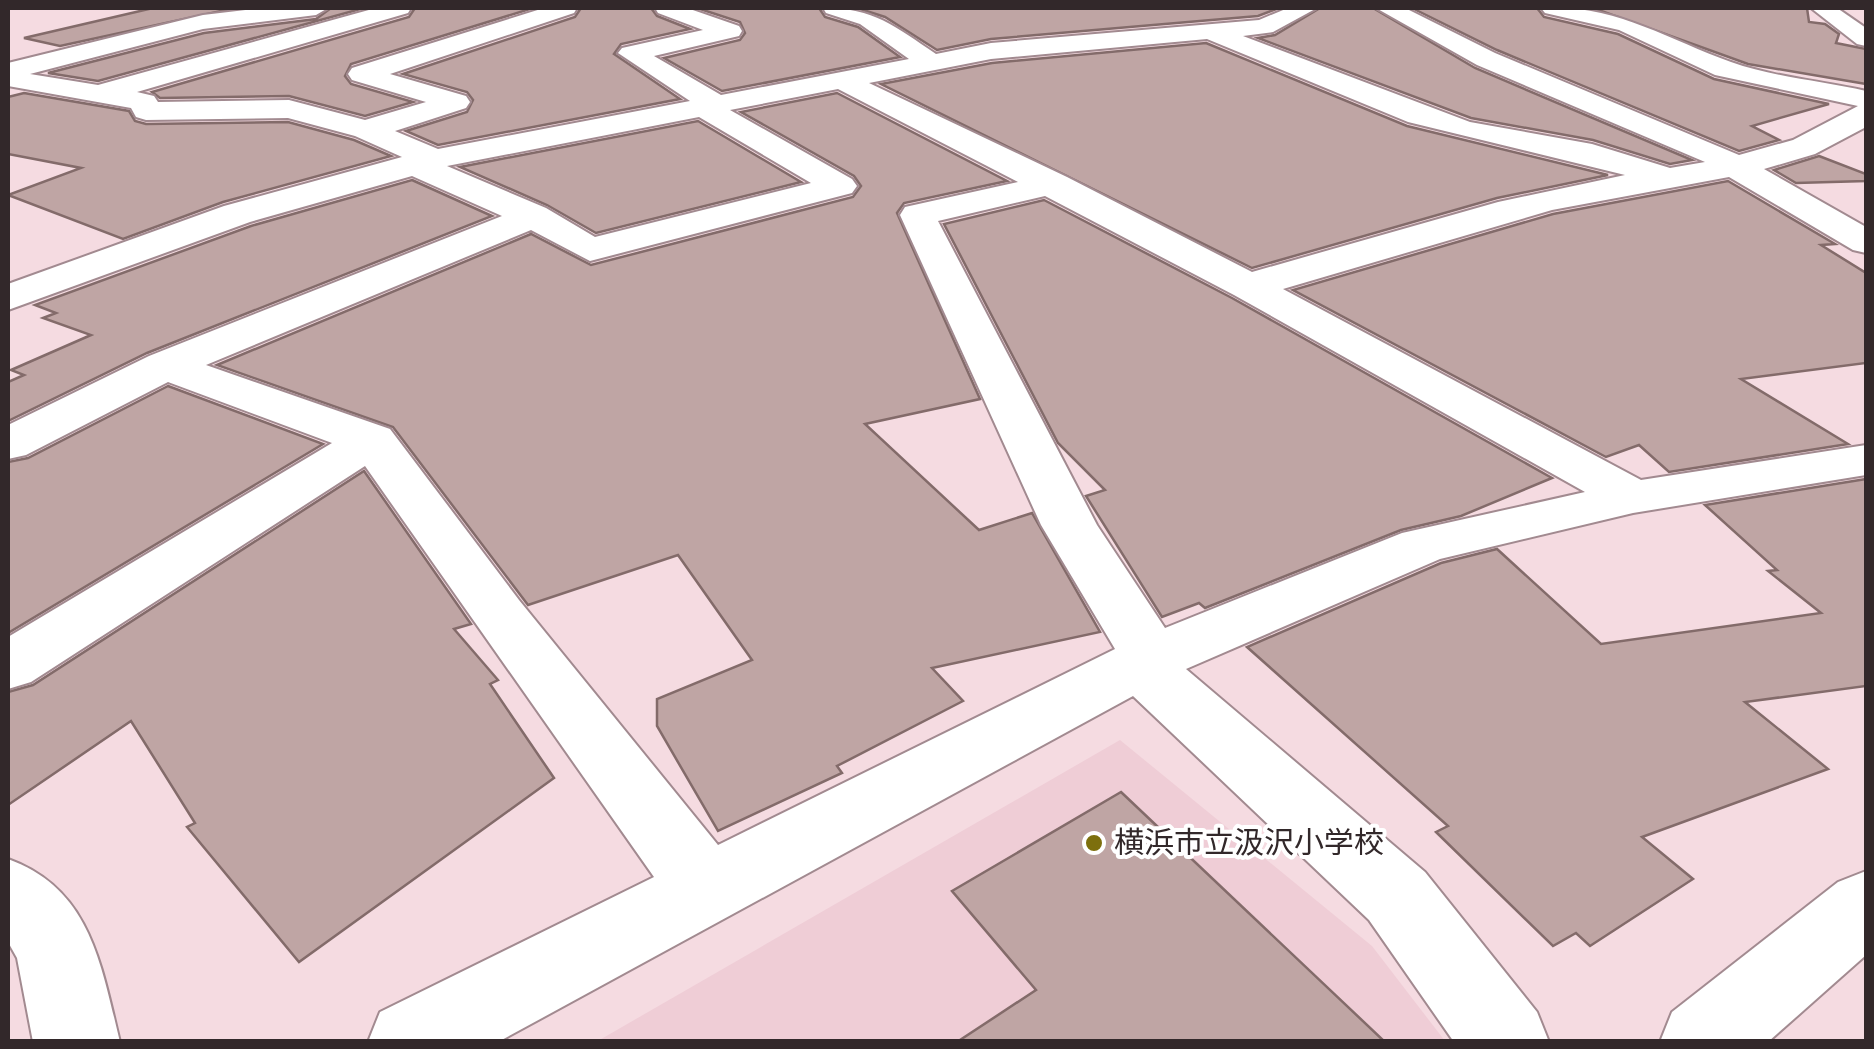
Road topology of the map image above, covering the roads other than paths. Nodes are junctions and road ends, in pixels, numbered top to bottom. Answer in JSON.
{"nodes":[{"id":1,"x":316,"y":8,"type":"edge"},
{"id":2,"x":400,"y":8,"type":"edge"},
{"id":3,"x":566,"y":8,"type":"edge"},
{"id":4,"x":666,"y":8,"type":"edge"},
{"id":5,"x":834,"y":8,"type":"edge"},
{"id":6,"x":1306,"y":8,"type":"edge"},
{"id":7,"x":1554,"y":8,"type":"edge"},
{"id":8,"x":1822,"y":8,"type":"edge"},
{"id":9,"x":1406,"y":10,"type":"edge"},
{"id":10,"x":1213,"y":34,"type":"junction"},
{"id":11,"x":1866,"y":40,"type":"edge"},
{"id":12,"x":930,"y":62,"type":"junction"},
{"id":13,"x":8,"y":74,"type":"edge"},
{"id":14,"x":844,"y":80,"type":"junction"},
{"id":15,"x":103,"y":93,"type":"junction"},
{"id":16,"x":1866,"y":99,"type":"edge"},
{"id":17,"x":712,"y":106,"type":"junction"},
{"id":18,"x":1866,"y":113,"type":"edge"},
{"id":19,"x":366,"y":130,"type":"junction"},
{"id":20,"x":424,"y":162,"type":"junction"},
{"id":21,"x":1740,"y":166,"type":"junction"},
{"id":22,"x":1664,"y":177,"type":"junction"},
{"id":23,"x":1055,"y":184,"type":"junction"},
{"id":24,"x":533,"y":216,"type":"junction"},
{"id":25,"x":1866,"y":242,"type":"edge"},
{"id":26,"x":1248,"y":286,"type":"junction"},
{"id":27,"x":8,"y":298,"type":"edge"},
{"id":28,"x":165,"y":366,"type":"junction"},
{"id":29,"x":372,"y":440,"type":"junction"},
{"id":30,"x":8,"y":444,"type":"edge"},
{"id":31,"x":1866,"y":460,"type":"edge"},
{"id":32,"x":1633,"y":497,"type":"junction"},
{"id":33,"x":1147,"y":663,"type":"junction"},
{"id":34,"x":8,"y":666,"type":"edge"},
{"id":35,"x":705,"y":887,"type":"junction"},
{"id":36,"x":8,"y":893,"type":"edge"},
{"id":37,"x":1866,"y":906,"type":"edge"},
{"id":38,"x":77,"y":1042,"type":"edge"},
{"id":39,"x":411,"y":1042,"type":"edge"},
{"id":40,"x":1506,"y":1042,"type":"edge"},
{"id":41,"x":1703,"y":1042,"type":"edge"}],
"edges":[{"from":1,"to":13,"type":"street"},
{"from":2,"to":15,"type":"street"},
{"from":3,"to":19,"type":"street"},
{"from":4,"to":17,"type":"street"},
{"from":5,"to":12,"type":"street"},
{"from":6,"to":10,"type":"street"},
{"from":7,"to":16,"type":"street"},
{"from":8,"to":11,"type":"street"},
{"from":9,"to":21,"type":"street"},
{"from":10,"to":12,"type":"street"},
{"from":10,"to":22,"type":"street"},
{"from":12,"to":14,"type":"street"},
{"from":13,"to":15,"type":"street"},
{"from":14,"to":17,"type":"street"},
{"from":14,"to":23,"type":"street"},
{"from":15,"to":19,"type":"street"},
{"from":17,"to":20,"type":"street"},
{"from":17,"to":24,"type":"street"},
{"from":18,"to":21,"type":"street"},
{"from":19,"to":20,"type":"street"},
{"from":20,"to":24,"type":"street"},
{"from":20,"to":27,"type":"street"},
{"from":21,"to":22,"type":"street"},
{"from":21,"to":25,"type":"street"},
{"from":22,"to":26,"type":"street"},
{"from":23,"to":26,"type":"street"},
{"from":23,"to":33,"type":"street"},
{"from":24,"to":28,"type":"street"},
{"from":26,"to":32,"type":"street"},
{"from":28,"to":29,"type":"street"},
{"from":28,"to":30,"type":"street"},
{"from":29,"to":34,"type":"street"},
{"from":29,"to":35,"type":"street"},
{"from":31,"to":32,"type":"street"},
{"from":32,"to":33,"type":"street"},
{"from":33,"to":35,"type":"street"},
{"from":33,"to":40,"type":"street"},
{"from":35,"to":39,"type":"street"},
{"from":36,"to":38,"type":"street"},
{"from":37,"to":41,"type":"street"}]}
